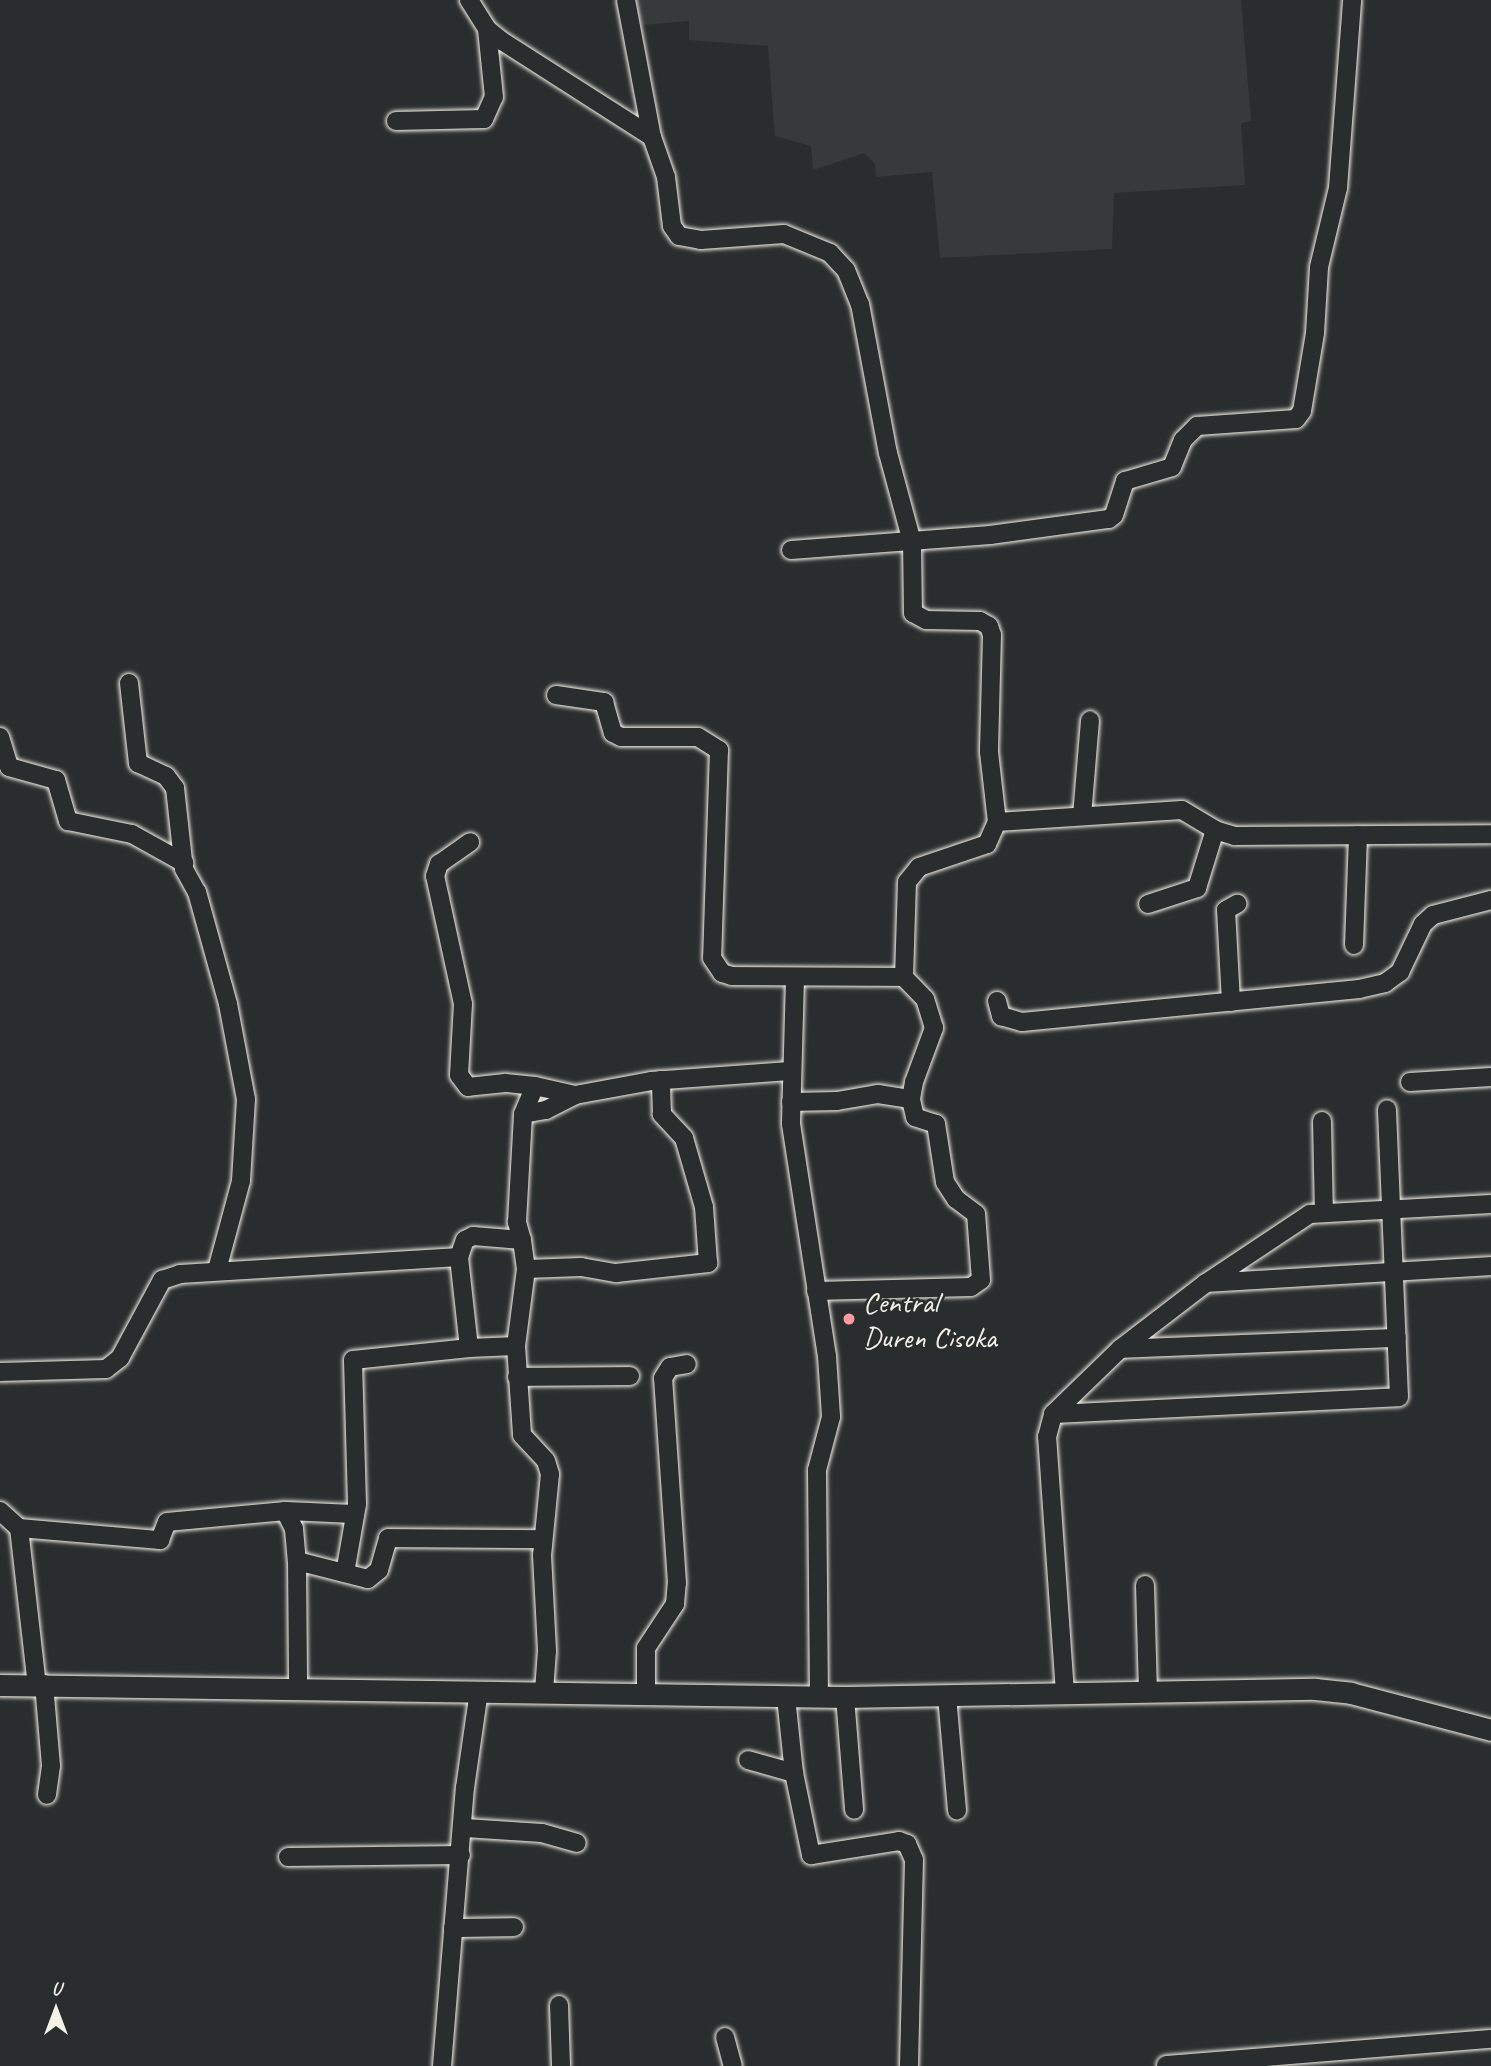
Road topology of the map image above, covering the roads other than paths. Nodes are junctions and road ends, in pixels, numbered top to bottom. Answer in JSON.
{"nodes":[{"id":1,"x":469,"y":0,"type":"edge"},
{"id":2,"x":626,"y":0,"type":"edge"},
{"id":3,"x":1352,"y":0,"type":"edge"},
{"id":4,"x":487,"y":29,"type":"junction"},
{"id":5,"x":396,"y":121,"type":"dead end"},
{"id":6,"x":652,"y":137,"type":"junction"},
{"id":7,"x":912,"y":542,"type":"junction"},
{"id":8,"x":791,"y":550,"type":"dead end"},
{"id":9,"x":130,"y":683,"type":"dead end"},
{"id":10,"x":556,"y":695,"type":"dead end"},
{"id":11,"x":1090,"y":720,"type":"dead end"},
{"id":12,"x":0,"y":737,"type":"edge"},
{"id":13,"x":1082,"y":816,"type":"junction"},
{"id":14,"x":997,"y":822,"type":"junction"},
{"id":15,"x":1215,"y":830,"type":"junction"},
{"id":16,"x":1491,"y":834,"type":"edge"},
{"id":17,"x":1358,"y":835,"type":"junction"},
{"id":18,"x":470,"y":842,"type":"dead end"},
{"id":19,"x":184,"y":863,"type":"junction"},
{"id":20,"x":1491,"y":900,"type":"edge"},
{"id":21,"x":1148,"y":904,"type":"dead end"},
{"id":22,"x":1237,"y":904,"type":"dead end"},
{"id":23,"x":1354,"y":945,"type":"dead end"},
{"id":24,"x":904,"y":977,"type":"junction"},
{"id":25,"x":795,"y":979,"type":"junction"},
{"id":26,"x":997,"y":1000,"type":"dead end"},
{"id":27,"x":1231,"y":1002,"type":"junction"},
{"id":28,"x":790,"y":1071,"type":"junction"},
{"id":29,"x":1491,"y":1077,"type":"edge"},
{"id":30,"x":661,"y":1080,"type":"junction"},
{"id":31,"x":1410,"y":1082,"type":"dead end"},
{"id":32,"x":535,"y":1086,"type":"junction"},
{"id":33,"x":575,"y":1095,"type":"junction"},
{"id":34,"x":911,"y":1099,"type":"junction"},
{"id":35,"x":791,"y":1101,"type":"junction"},
{"id":36,"x":1387,"y":1109,"type":"dead end"},
{"id":37,"x":523,"y":1114,"type":"junction"},
{"id":38,"x":1322,"y":1122,"type":"dead end"},
{"id":39,"x":1491,"y":1204,"type":"edge"},
{"id":40,"x":1391,"y":1210,"type":"junction"},
{"id":41,"x":1324,"y":1213,"type":"junction"},
{"id":42,"x":522,"y":1240,"type":"junction"},
{"id":43,"x":459,"y":1256,"type":"junction"},
{"id":44,"x":1491,"y":1266,"type":"edge"},
{"id":45,"x":526,"y":1269,"type":"junction"},
{"id":46,"x":217,"y":1270,"type":"junction"},
{"id":47,"x":1394,"y":1272,"type":"junction"},
{"id":48,"x":1206,"y":1283,"type":"junction"},
{"id":49,"x":816,"y":1292,"type":"junction"},
{"id":50,"x":1397,"y":1338,"type":"junction"},
{"id":51,"x":516,"y":1346,"type":"junction"},
{"id":52,"x":469,"y":1348,"type":"junction"},
{"id":53,"x":1120,"y":1349,"type":"junction"},
{"id":54,"x":687,"y":1364,"type":"dead end"},
{"id":55,"x":0,"y":1372,"type":"edge"},
{"id":56,"x":630,"y":1376,"type":"dead end"},
{"id":57,"x":517,"y":1377,"type":"junction"},
{"id":58,"x":1053,"y":1414,"type":"junction"},
{"id":59,"x":0,"y":1511,"type":"edge"},
{"id":60,"x":285,"y":1511,"type":"junction"},
{"id":61,"x":355,"y":1514,"type":"junction"},
{"id":62,"x":19,"y":1528,"type":"junction"},
{"id":63,"x":543,"y":1539,"type":"junction"},
{"id":64,"x":297,"y":1560,"type":"junction"},
{"id":65,"x":345,"y":1573,"type":"junction"},
{"id":66,"x":1145,"y":1585,"type":"dead end"},
{"id":67,"x":0,"y":1685,"type":"edge"},
{"id":68,"x":40,"y":1685,"type":"junction"},
{"id":69,"x":298,"y":1687,"type":"junction"},
{"id":70,"x":544,"y":1690,"type":"junction"},
{"id":71,"x":1148,"y":1690,"type":"junction"},
{"id":72,"x":479,"y":1691,"type":"junction"},
{"id":73,"x":646,"y":1691,"type":"junction"},
{"id":74,"x":1065,"y":1693,"type":"junction"},
{"id":75,"x":947,"y":1696,"type":"junction"},
{"id":76,"x":786,"y":1697,"type":"junction"},
{"id":77,"x":819,"y":1697,"type":"junction"},
{"id":78,"x":845,"y":1698,"type":"junction"},
{"id":79,"x":1491,"y":1730,"type":"edge"},
{"id":80,"x":748,"y":1760,"type":"dead end"},
{"id":81,"x":794,"y":1773,"type":"junction"},
{"id":82,"x":47,"y":1795,"type":"dead end"},
{"id":83,"x":854,"y":1810,"type":"dead end"},
{"id":84,"x":957,"y":1811,"type":"dead end"},
{"id":85,"x":465,"y":1828,"type":"junction"},
{"id":86,"x":577,"y":1843,"type":"dead end"},
{"id":87,"x":461,"y":1855,"type":"junction"},
{"id":88,"x":288,"y":1857,"type":"dead end"},
{"id":89,"x":514,"y":1927,"type":"dead end"},
{"id":90,"x":453,"y":1928,"type":"junction"},
{"id":91,"x":559,"y":2005,"type":"dead end"},
{"id":92,"x":725,"y":2037,"type":"dead end"},
{"id":93,"x":1491,"y":2039,"type":"edge"},
{"id":94,"x":1166,"y":2065,"type":"edge"},
{"id":95,"x":442,"y":2066,"type":"edge"},
{"id":96,"x":561,"y":2066,"type":"edge"},
{"id":97,"x":733,"y":2066,"type":"edge"},
{"id":98,"x":909,"y":2066,"type":"edge"}],
"edges":[{"from":1,"to":4,"type":"street"},
{"from":2,"to":6,"type":"street"},
{"from":3,"to":7,"type":"street"},
{"from":4,"to":5,"type":"street"},
{"from":4,"to":6,"type":"street"},
{"from":6,"to":7,"type":"street"},
{"from":7,"to":8,"type":"street"},
{"from":7,"to":14,"type":"street"},
{"from":9,"to":19,"type":"street"},
{"from":10,"to":25,"type":"street"},
{"from":11,"to":13,"type":"street"},
{"from":12,"to":19,"type":"street"},
{"from":13,"to":14,"type":"street"},
{"from":13,"to":15,"type":"street"},
{"from":14,"to":24,"type":"street"},
{"from":15,"to":17,"type":"street"},
{"from":15,"to":21,"type":"street"},
{"from":16,"to":17,"type":"street"},
{"from":17,"to":23,"type":"street"},
{"from":18,"to":32,"type":"street"},
{"from":19,"to":46,"type":"street"},
{"from":20,"to":27,"type":"street"},
{"from":22,"to":27,"type":"street"},
{"from":24,"to":25,"type":"street"},
{"from":24,"to":34,"type":"street"},
{"from":25,"to":28,"type":"street"},
{"from":26,"to":27,"type":"street"},
{"from":28,"to":30,"type":"street"},
{"from":28,"to":35,"type":"street"},
{"from":29,"to":31,"type":"street"},
{"from":30,"to":33,"type":"street"},
{"from":30,"to":45,"type":"street"},
{"from":32,"to":33,"type":"street"},
{"from":32,"to":37,"type":"street"},
{"from":33,"to":37,"type":"street"},
{"from":34,"to":35,"type":"street"},
{"from":34,"to":49,"type":"street"},
{"from":35,"to":49,"type":"street"},
{"from":36,"to":40,"type":"street"},
{"from":37,"to":42,"type":"street"},
{"from":38,"to":41,"type":"street"},
{"from":39,"to":40,"type":"street"},
{"from":40,"to":41,"type":"street"},
{"from":40,"to":47,"type":"street"},
{"from":41,"to":48,"type":"street"},
{"from":42,"to":43,"type":"street"},
{"from":42,"to":45,"type":"street"},
{"from":43,"to":46,"type":"street"},
{"from":43,"to":52,"type":"street"},
{"from":44,"to":47,"type":"street"},
{"from":45,"to":51,"type":"street"},
{"from":46,"to":55,"type":"street"},
{"from":47,"to":48,"type":"street"},
{"from":47,"to":50,"type":"street"},
{"from":48,"to":53,"type":"street"},
{"from":49,"to":77,"type":"street"},
{"from":50,"to":53,"type":"street"},
{"from":50,"to":58,"type":"street"},
{"from":51,"to":52,"type":"street"},
{"from":51,"to":57,"type":"street"},
{"from":52,"to":61,"type":"street"},
{"from":53,"to":58,"type":"street"},
{"from":54,"to":73,"type":"street"},
{"from":56,"to":57,"type":"street"},
{"from":57,"to":63,"type":"street"},
{"from":58,"to":74,"type":"street"},
{"from":59,"to":62,"type":"street"},
{"from":60,"to":61,"type":"street"},
{"from":60,"to":62,"type":"street"},
{"from":60,"to":64,"type":"street"},
{"from":61,"to":65,"type":"street"},
{"from":62,"to":68,"type":"street"},
{"from":63,"to":65,"type":"street"},
{"from":63,"to":70,"type":"street"},
{"from":64,"to":65,"type":"street"},
{"from":64,"to":69,"type":"street"},
{"from":66,"to":71,"type":"street"},
{"from":67,"to":68,"type":"street"},
{"from":68,"to":69,"type":"street"},
{"from":68,"to":82,"type":"street"},
{"from":69,"to":72,"type":"street"},
{"from":70,"to":72,"type":"street"},
{"from":70,"to":73,"type":"street"},
{"from":71,"to":74,"type":"street"},
{"from":71,"to":79,"type":"street"},
{"from":72,"to":85,"type":"street"},
{"from":73,"to":76,"type":"street"},
{"from":74,"to":75,"type":"street"},
{"from":75,"to":78,"type":"street"},
{"from":75,"to":84,"type":"street"},
{"from":76,"to":77,"type":"street"},
{"from":76,"to":81,"type":"street"},
{"from":77,"to":78,"type":"street"},
{"from":78,"to":83,"type":"street"},
{"from":80,"to":81,"type":"street"},
{"from":81,"to":98,"type":"street"},
{"from":85,"to":86,"type":"street"},
{"from":85,"to":87,"type":"street"},
{"from":87,"to":88,"type":"street"},
{"from":87,"to":90,"type":"street"},
{"from":89,"to":90,"type":"street"},
{"from":90,"to":95,"type":"street"},
{"from":91,"to":96,"type":"street"},
{"from":92,"to":97,"type":"street"},
{"from":93,"to":94,"type":"street"}]}
